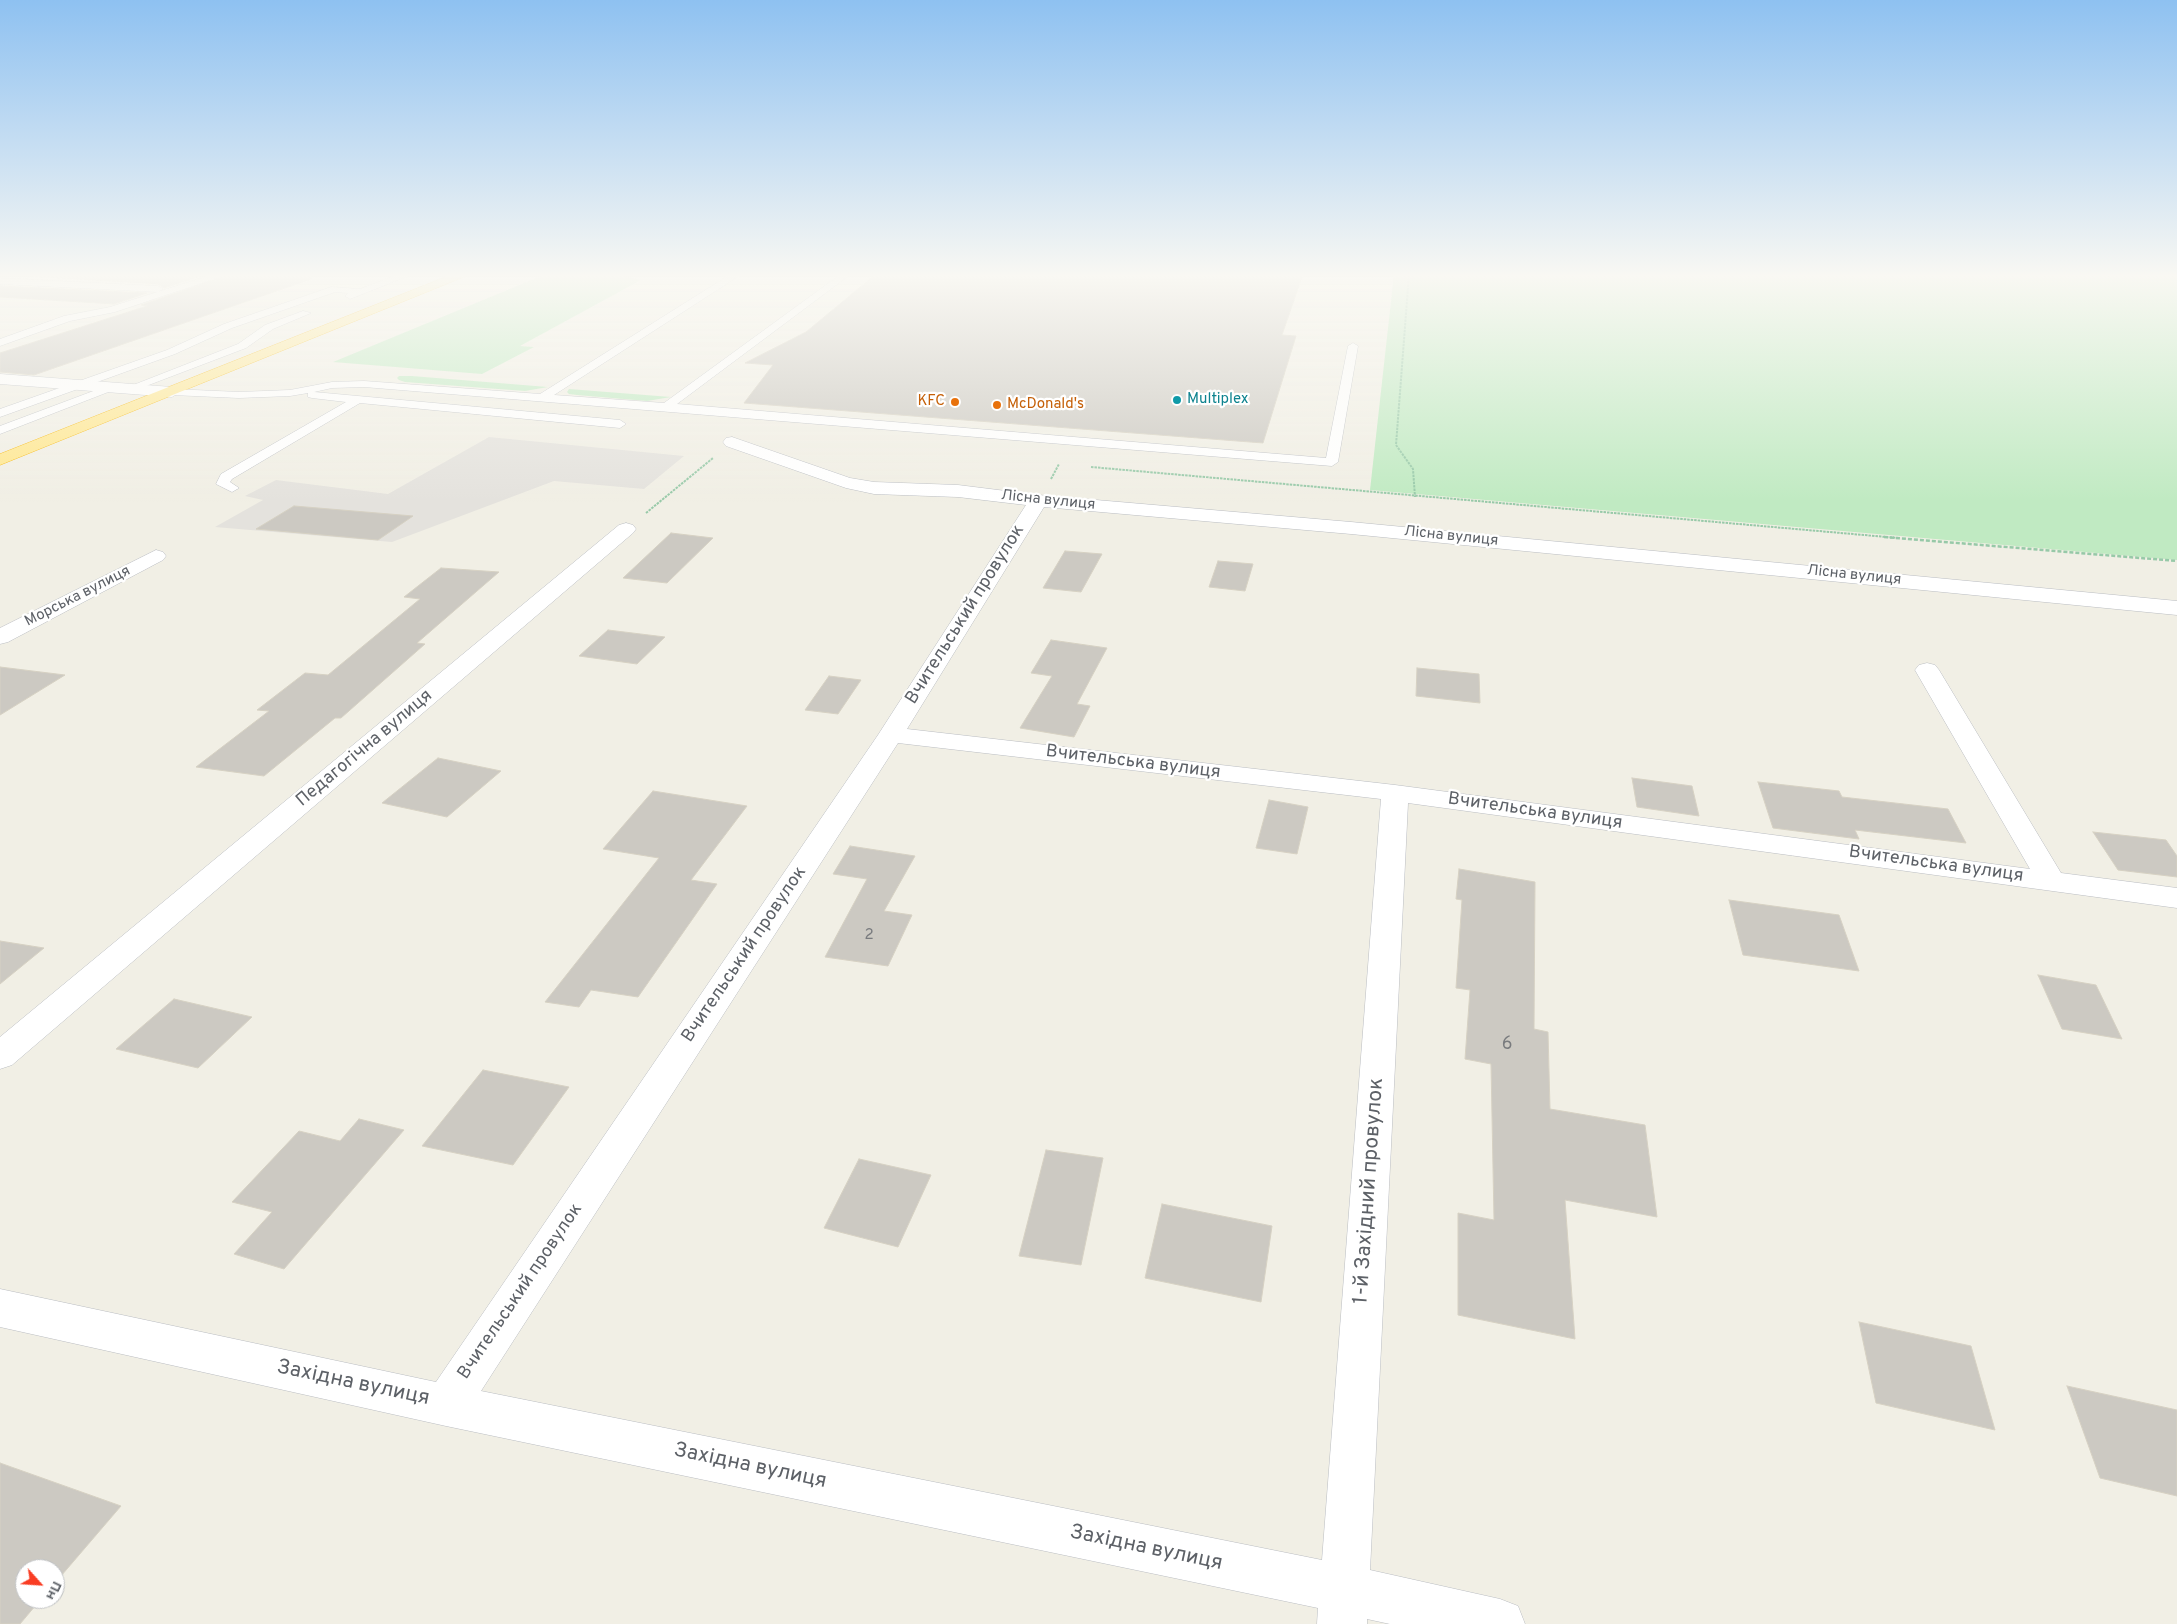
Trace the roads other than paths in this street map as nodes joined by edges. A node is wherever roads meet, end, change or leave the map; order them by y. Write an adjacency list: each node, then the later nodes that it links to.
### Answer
1 (175, 350): 8 (lane)
2 (232, 350): 10 (lane)
3 (277, 350): 11 (highway)
4 (618, 350): 13 (lane)
5 (744, 350): 15 (lane)
6 (1352, 350): 15 (lane)
7 (0, 379): 8 (street)
8 (77, 385): 9 (street); 16 (lane)
9 (112, 387): 10 (street); 18 (lane)
10 (129, 388): 11 (street)
11 (172, 392): 12 (lane); 20 (highway)
12 (290, 393): 13 (lane); 14 (lane)
13 (543, 397): 15 (lane)
14 (356, 401): 17 (lane); 21 (lane)
15 (666, 407)
16 (0, 413)
17 (620, 424)
18 (0, 430)
19 (732, 442): 22 (street, Лісна вулиця)
20 (0, 460)
21 (232, 488)
22 (1038, 501): 25 (street, Лісна вулиця); 28 (street, Вчительський провулок)
23 (626, 529): 32 (street, Педагогічна вулиця)
24 (156, 556): 26 (street, Морська вулиця)
25 (2177, 608)
26 (0, 637)
27 (1927, 670): 30 (street)
28 (891, 735): 29 (street, Вчительська вулиця); 34 (street, Вчительський провулок)
29 (1395, 793): 30 (street, Вчительська вулиця); 35 (street, 1-й Західний провулок)
30 (2051, 880): 31 (street, Вчительська вулиця)
31 (2177, 898)
32 (0, 1056)
33 (0, 1308): 34 (street, Західна вулиця)
34 (446, 1405): 35 (street, Західна вулиця)
35 (1343, 1607): 36 (street, Західна вулиця)
36 (1500, 1624)

